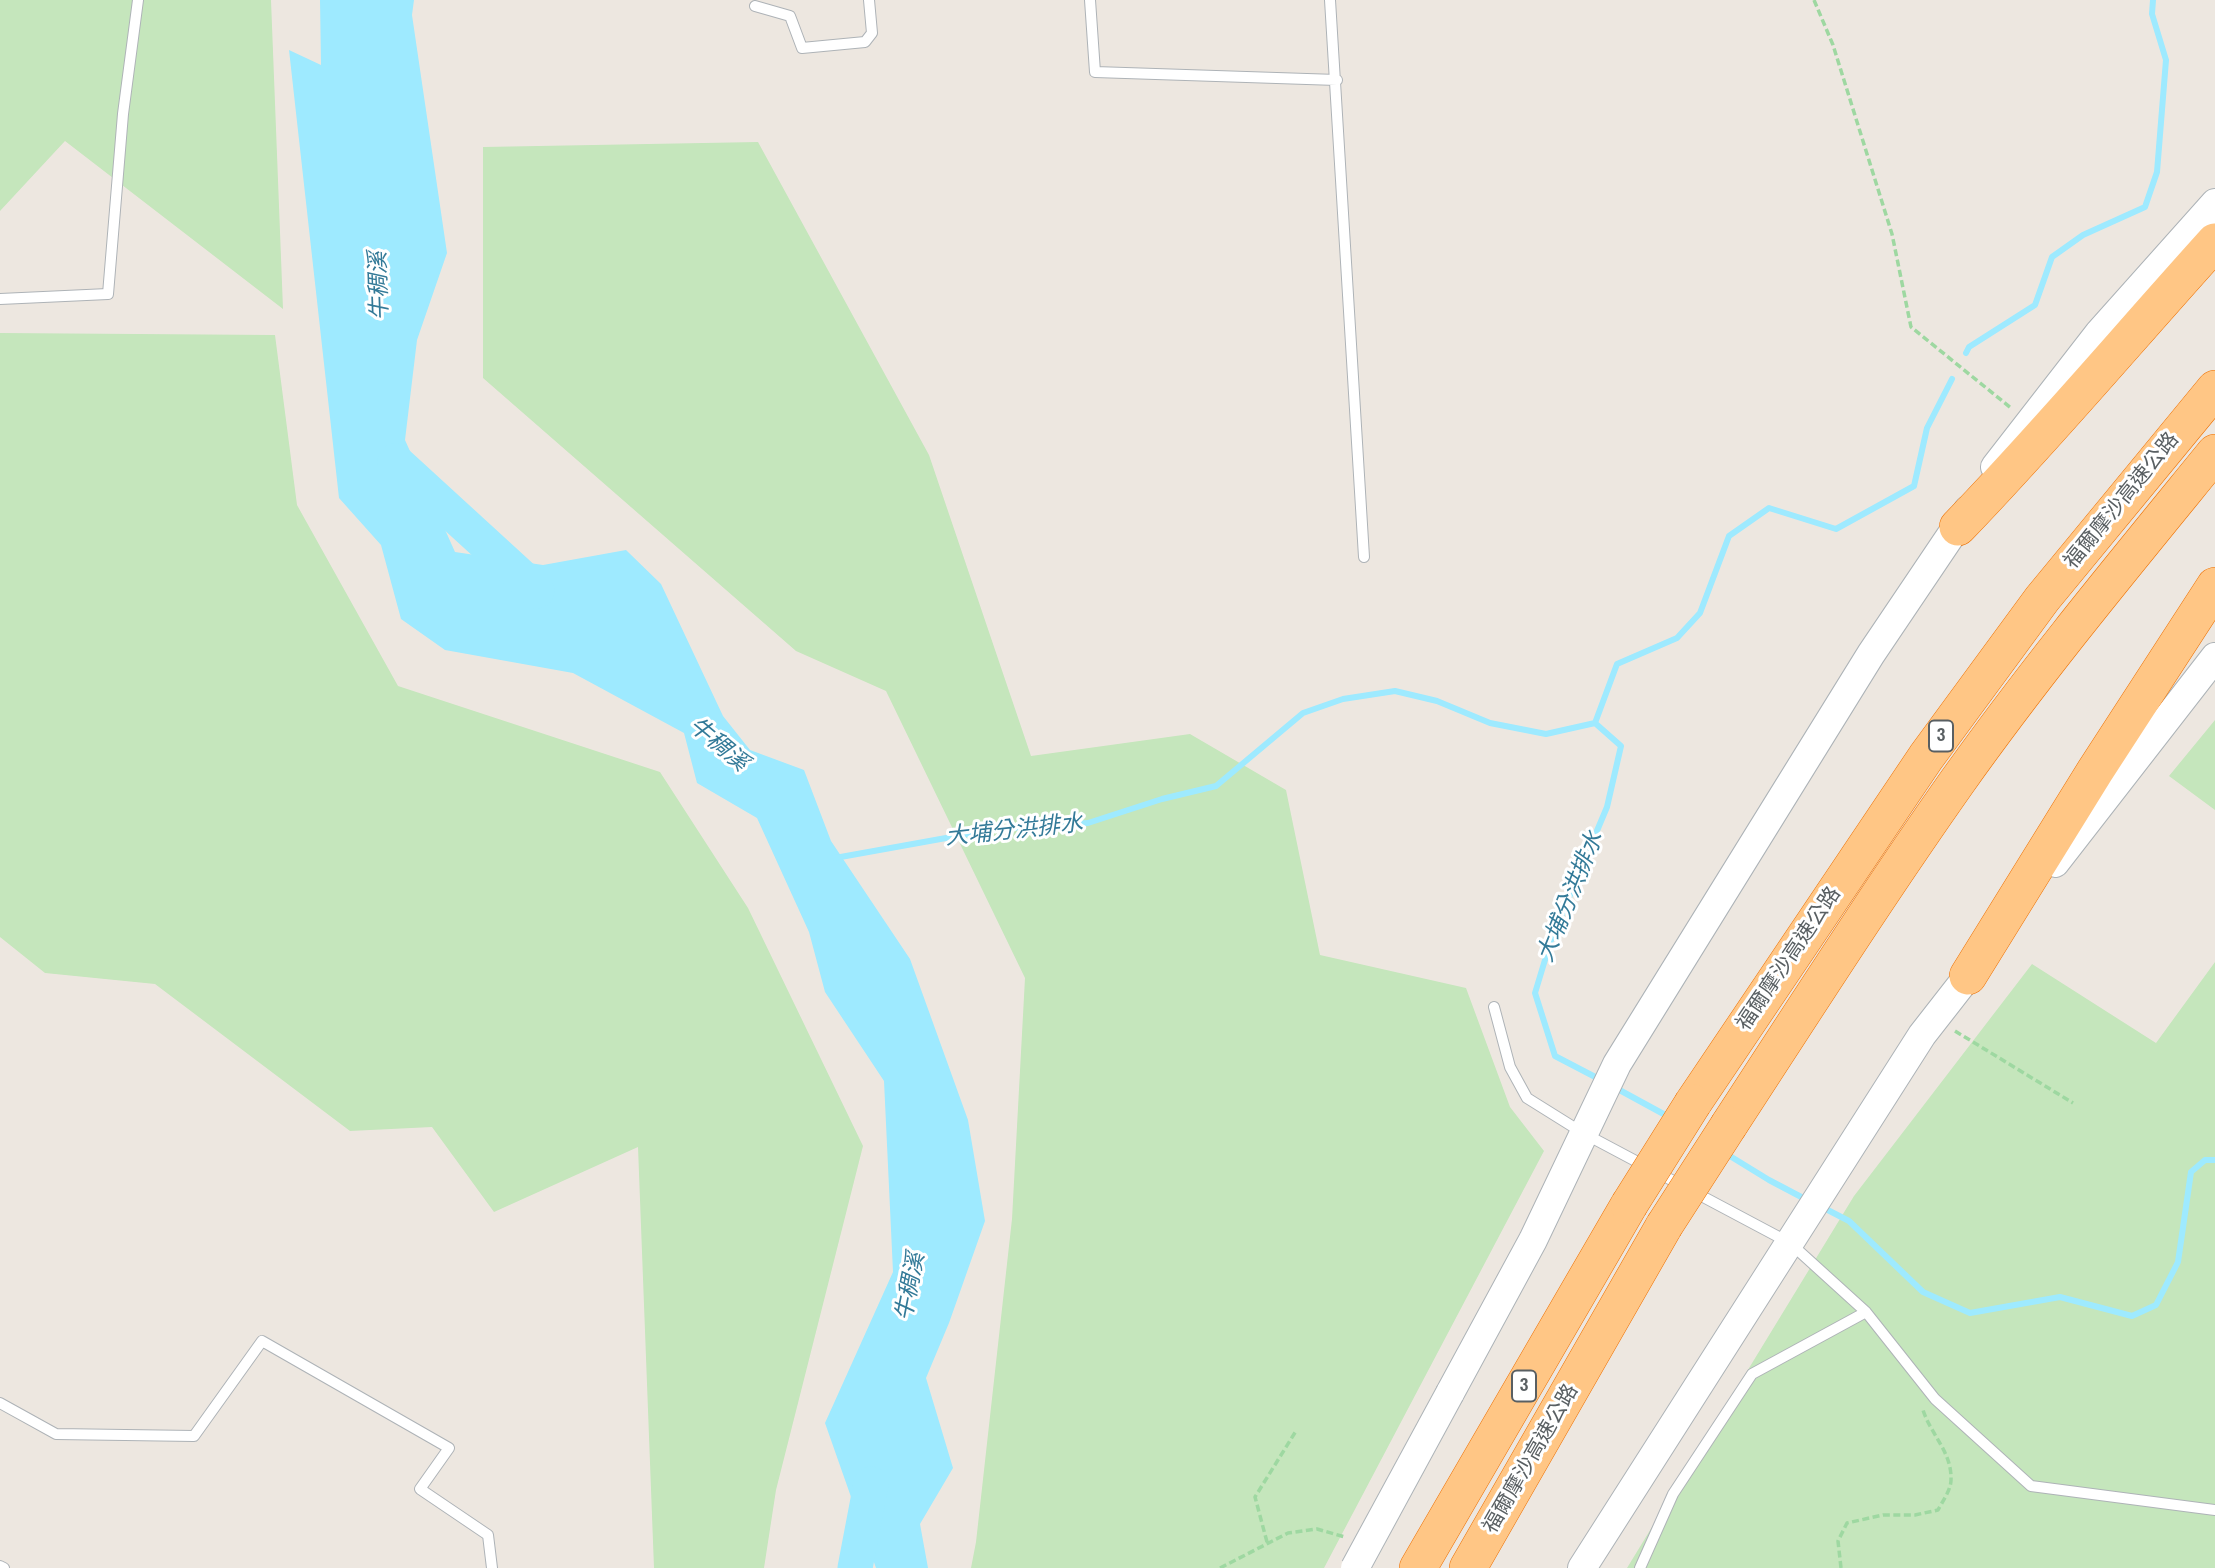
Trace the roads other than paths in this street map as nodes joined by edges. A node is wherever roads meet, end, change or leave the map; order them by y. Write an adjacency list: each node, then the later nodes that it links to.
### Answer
1 (138, 0): 9 (lane)
2 (869, 0): 5 (lane)
3 (1090, 0): 6 (lane)
4 (1330, 0): 6 (lane)
5 (755, 6)
6 (1336, 80): 13 (lane)
7 (2215, 203): 12 (street)
8 (2215, 242): 12 (highway)
9 (0, 299)
10 (2215, 389): 25 (highway, 福爾摩沙高速公路 / 3, bridge)
11 (2215, 453): 26 (highway, 福爾摩沙高速公路 / 3, bridge)
12 (1958, 527): 18 (street)
13 (1364, 557)
14 (2215, 586): 16 (highway)
15 (2215, 657): 16 (street)
16 (1968, 976): 19 (street)
17 (1494, 1007): 18 (lane)
18 (1583, 1133): 19 (lane); 24 (street, bridge)
19 (1790, 1243): 20 (lane); 27 (street)
20 (1866, 1312): 22 (lane); 28 (lane)
21 (0, 1403): 23 (lane)
22 (2215, 1510)
23 (492, 1568)
24 (1355, 1568)
25 (1418, 1568)
26 (1468, 1568)
27 (1582, 1568)
28 (1640, 1568)

